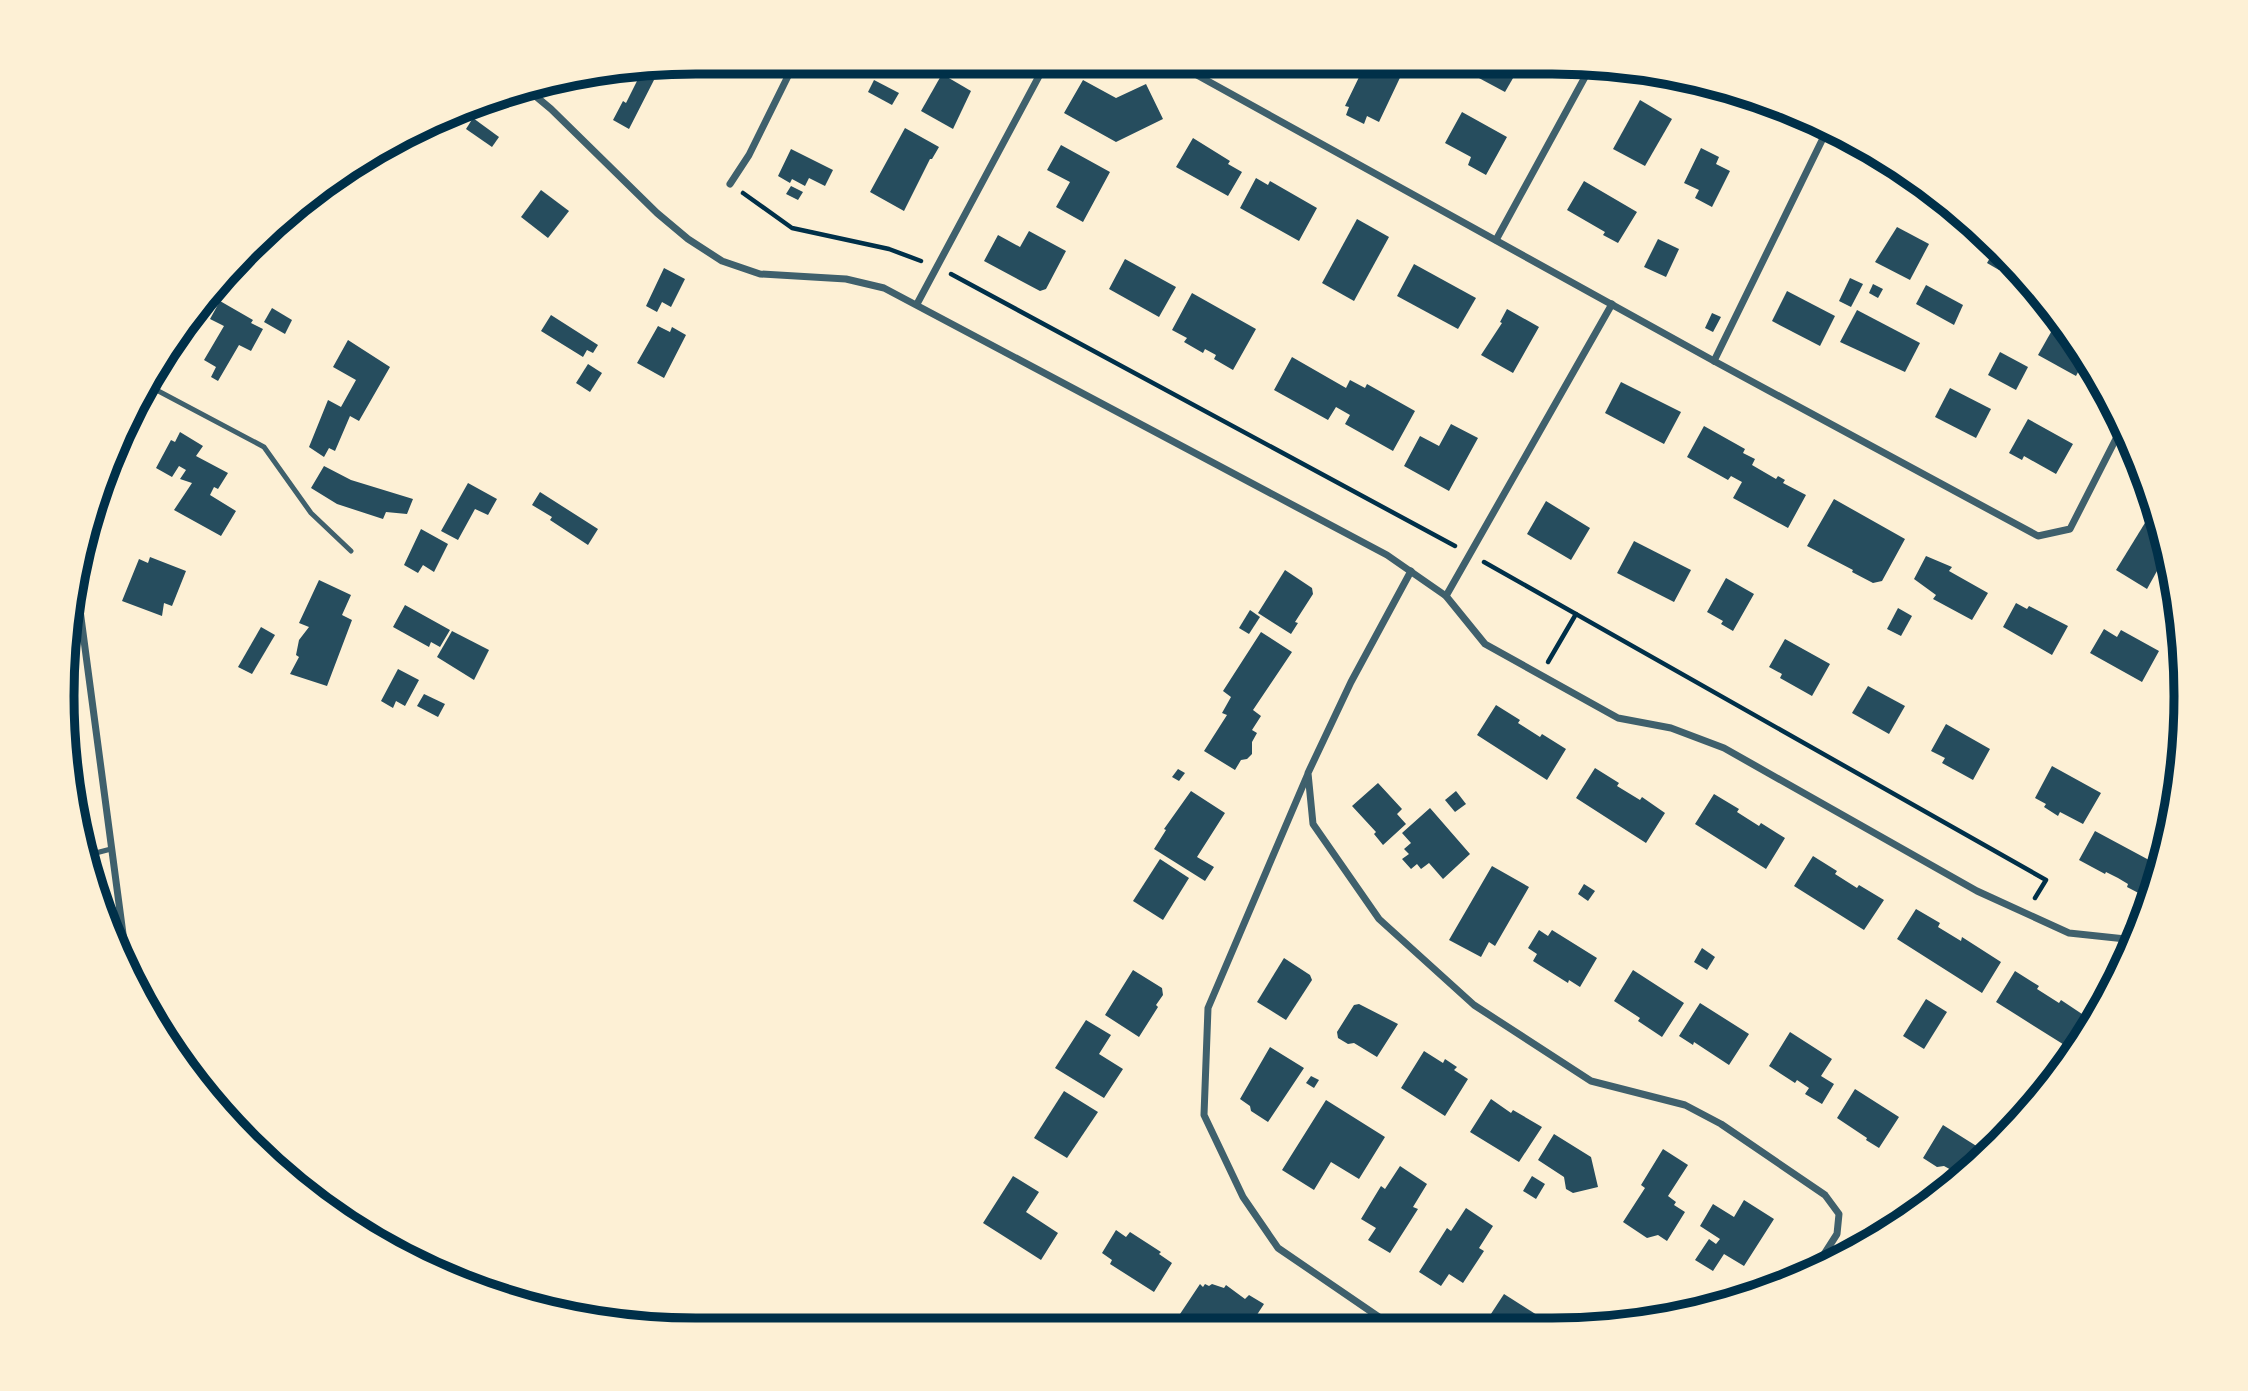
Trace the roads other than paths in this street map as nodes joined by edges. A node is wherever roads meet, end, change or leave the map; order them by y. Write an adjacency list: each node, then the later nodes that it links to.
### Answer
1 (789, 74): 7 (street)
2 (1040, 74): 9 (street)
3 (1195, 74): 8 (street)
4 (1586, 75): 8 (street)
5 (534, 95): 9 (street)
6 (1824, 136): 11 (street)
7 (730, 184)
8 (1496, 240): 10 (street)
9 (917, 304): 15 (street)
10 (1612, 304): 11 (street); 16 (street)
11 (1714, 361): 13 (street)
12 (154, 389): 14 (lane)
13 (2117, 436)
14 (351, 551)
15 (1410, 570): 16 (street); 18 (street)
16 (1446, 596): 21 (street)
17 (80, 609): 19 (street)
18 (1308, 773): 23 (street); 24 (street)
19 (111, 849): 20 (lane); 22 (street)
20 (94, 853)
21 (2125, 939)
22 (124, 940)
23 (1824, 1255)
24 (1380, 1318)

